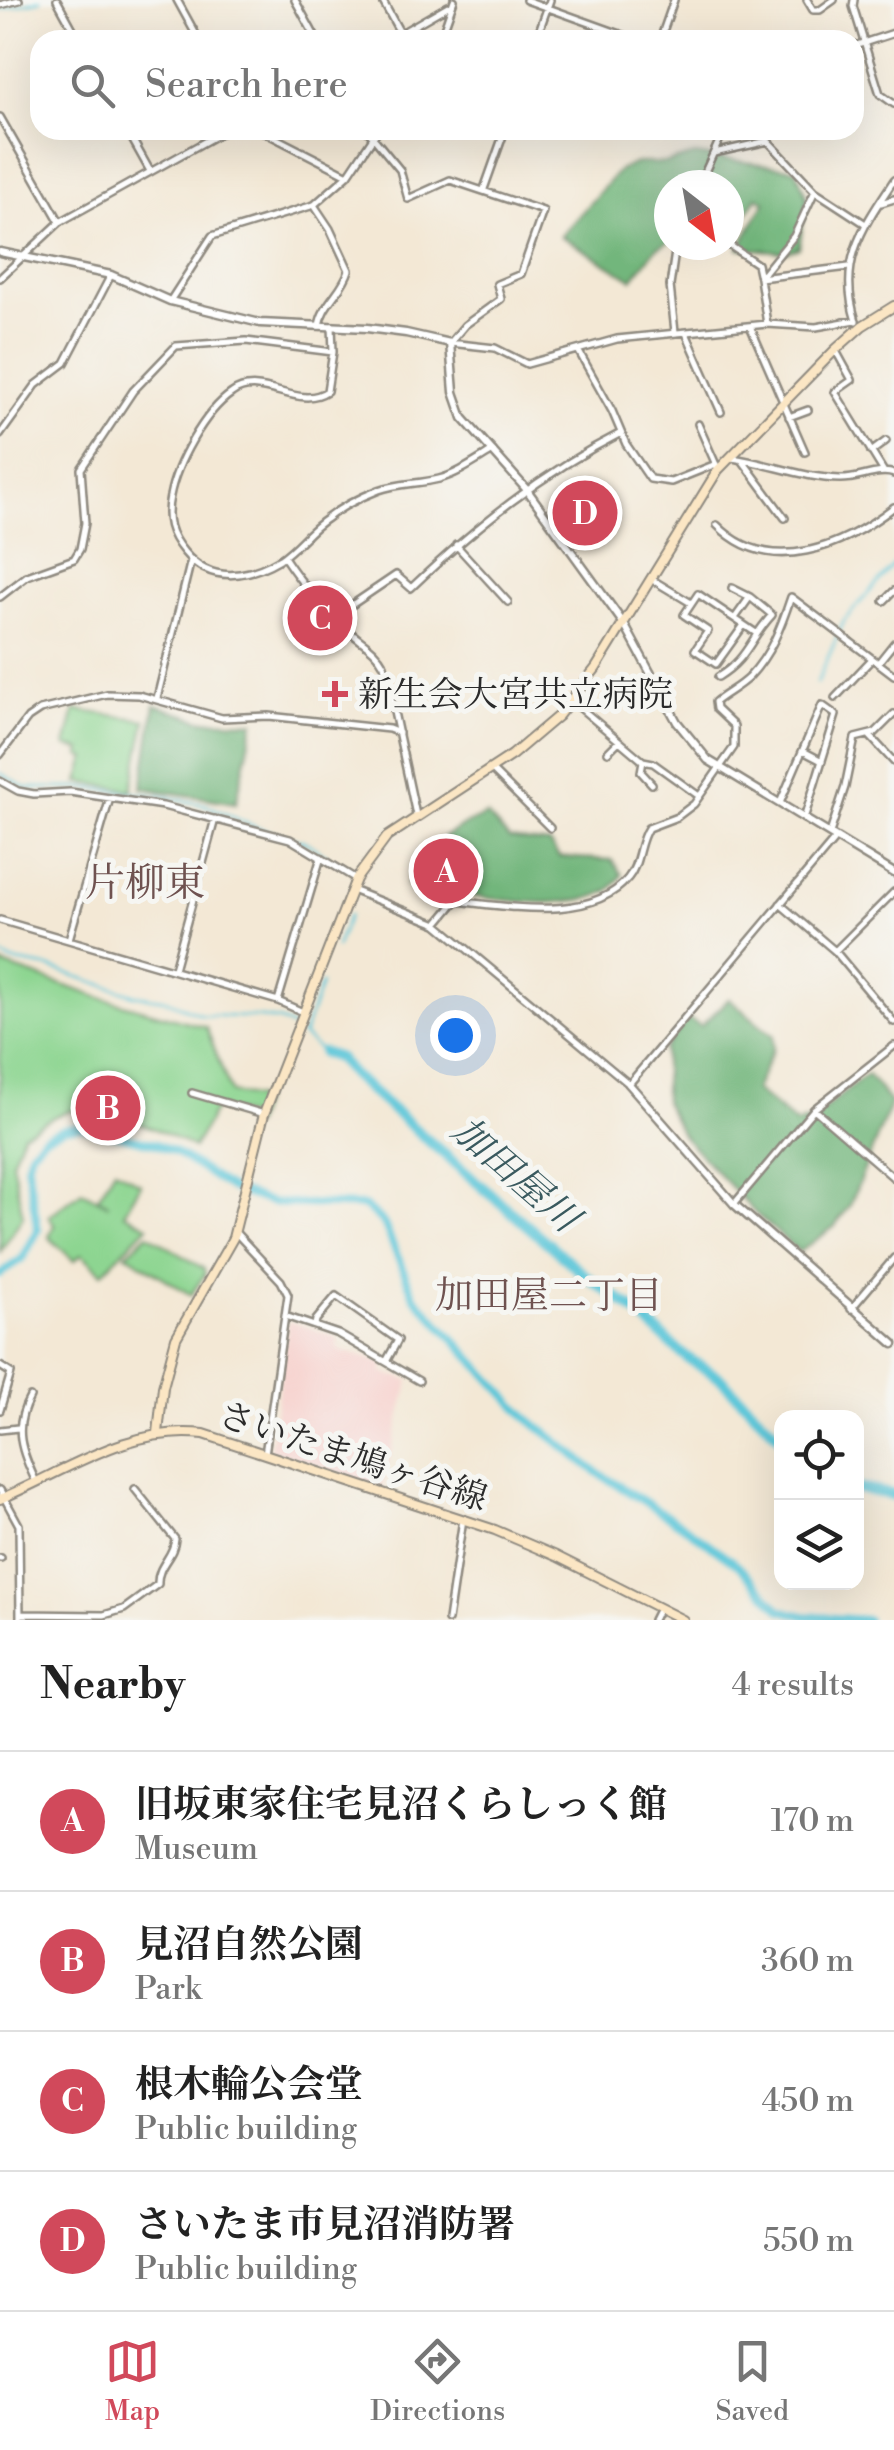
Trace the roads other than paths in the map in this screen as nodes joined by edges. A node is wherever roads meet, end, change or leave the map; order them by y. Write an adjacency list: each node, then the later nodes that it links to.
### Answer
1 (19, 0): 13 (street)
2 (57, 0): 15 (street)
3 (177, 0): 16 (street)
4 (295, 0): 17 (street)
5 (382, 0): 18 (street)
6 (454, 0): 14 (street)
7 (526, 0): 12 (street)
8 (674, 0): 23 (street)
9 (807, 0): 10 (street)
10 (834, 0)
11 (854, 0): 24 (street)
12 (548, 4): 21 (street); 22 (street)
13 (0, 5)
14 (452, 8): 19 (street); 20 (street)
15 (73, 30)
16 (194, 30)
17 (312, 30)
18 (398, 30)
19 (412, 30)
20 (444, 30)
21 (539, 30)
22 (612, 30)
23 (664, 30)
24 (860, 30)
25 (894, 32): 26 (street)
26 (864, 42): 27 (street)
27 (894, 104)
28 (0, 117): 46 (street)
29 (133, 140): 38 (street)
30 (207, 140): 38 (street)
31 (280, 140): 39 (street)
32 (371, 140): 39 (street)
33 (373, 140): 41 (street)
34 (501, 140): 41 (street)
35 (720, 140): 36 (street)
36 (714, 153): 37 (street); 42 (street)
37 (707, 170)
38 (150, 171): 46 (street)
39 (348, 175): 45 (street)
40 (894, 180): 44 (street)
41 (484, 189): 65 (street)
42 (815, 191): 47 (street); 55 (street)
43 (894, 199): 44 (street)
44 (878, 204): 47 (street)
45 (314, 205): 56 (street); 60 (street)
46 (60, 222): 49 (street)
47 (864, 223): 52 (street)
48 (0, 252): 49 (street)
49 (20, 256): 53 (street); 54 (street)
50 (744, 256): 55 (street)
51 (674, 260): 63 (street)
52 (850, 267): 55 (street); 58 (street)
53 (110, 275): 56 (street); 74 (street)
54 (0, 278)
55 (760, 278): 59 (street)
56 (170, 301): 60 (street)
57 (894, 306): 58 (main road)
58 (859, 323): 59 (street); 67 (main road)
59 (767, 324): 62 (street)
60 (320, 326): 61 (street)
61 (332, 326): 65 (street); 68 (street)
62 (750, 326): 64 (street); 69 (street)
63 (674, 332): 64 (street); 66 (street)
64 (686, 332): 71 (street)
65 (450, 343): 66 (street); 77 (street)
66 (578, 350): 75 (street)
67 (835, 350): 69 (main road); 79 (street)
68 (333, 352): 90 (street); 94 (street)
69 (783, 402): 72 (street); 80 (main road)
70 (808, 410): 72 (street)
71 (722, 412)
72 (790, 417): 78 (street)
73 (698, 424): 82 (street)
74 (1, 432)
75 (621, 434): 82 (street); 84 (street)
76 (886, 442): 79 (street)
77 (493, 452): 84 (street); 89 (street)
78 (805, 452)
79 (872, 452): 83 (street)
80 (728, 458): 81 (street); 82 (main road)
81 (742, 460): 83 (street); 86 (street)
82 (717, 467): 91 (main road)
83 (890, 472)
84 (527, 490): 88 (street); 101 (street)
85 (894, 506): 87 (street)
86 (784, 518)
87 (718, 525)
88 (456, 544): 97 (street); 99 (street)
89 (284, 556): 90 (street); 99 (street)
90 (191, 560): 109 (street)
91 (651, 578): 98 (street); 101 (main road)
92 (732, 588): 95 (street)
93 (894, 591): 96 (street)
94 (1, 595)
95 (750, 597): 100 (street); 103 (street)
96 (884, 601)
97 (508, 602)
98 (691, 603): 100 (street); 102 (street)
99 (334, 616): 112 (street)
100 (734, 618): 102 (street)
101 (624, 624): 110 (main road); 121 (street)
102 (744, 625): 103 (street)
103 (756, 633): 107 (street)
104 (894, 643): 105 (street)
105 (874, 661): 106 (street); 108 (street); 121 (street)
106 (894, 675)
107 (718, 677)
108 (836, 698)
109 (157, 699): 112 (street); 117 (street)
110 (572, 700): 114 (street); 122 (main road)
111 (893, 717): 113 (street)
112 (398, 733): 128 (street)
113 (869, 735): 120 (street); 132 (street)
114 (619, 742): 116 (street); 119 (street)
115 (802, 751): 118 (street); 118 (street); 127 (street)
116 (608, 752)
117 (0, 754)
118 (822, 760): 130 (street)
119 (643, 761): 124 (street); 125 (street)
120 (894, 762)
121 (720, 768): 125 (street); 127 (street)
122 (491, 769): 128 (main road); 131 (street)
123 (0, 782): 126 (street)
124 (652, 784)
125 (700, 796): 140 (street)
126 (110, 798): 129 (street); 141 (street)
127 (780, 804): 130 (street)
128 (416, 815): 135 (main road)
129 (215, 819): 133 (street); 143 (street)
130 (804, 819): 132 (street)
131 (550, 828)
132 (833, 836): 134 (street); 138 (street)
133 (321, 857): 135 (street); 144 (street)
134 (894, 873)
135 (356, 879): 136 (main road)
136 (352, 890): 140 (street); 145 (main road)
137 (894, 892): 142 (street)
138 (780, 904): 142 (street); 148 (street)
139 (0, 920): 141 (street)
140 (437, 924): 148 (street)
141 (68, 940): 143 (street)
142 (835, 952): 146 (street)
143 (174, 969): 144 (street)
144 (278, 1002): 145 (street)
145 (305, 1013): 151 (main road)
146 (894, 1022)
147 (894, 1046): 150 (street)
148 (629, 1084): 153 (street)
149 (192, 1093): 151 (street)
150 (814, 1108): 152 (street); 153 (street)
151 (264, 1114): 154 (main road)
152 (894, 1178)
153 (734, 1204): 156 (street)
154 (235, 1232): 157 (street); 167 (main road)
155 (894, 1258): 156 (street)
156 (851, 1310): 159 (street)
157 (285, 1316): 158 (street); 168 (street)
158 (316, 1325): 160 (street); 160 (street)
159 (894, 1344)
160 (387, 1360): 162 (street)
161 (0, 1366): 164 (street)
162 (418, 1381)
163 (30, 1397): 165 (street)
164 (0, 1410)
165 (18, 1428): 166 (street); 169 (street)
166 (0, 1430)
167 (158, 1433): 168 (main road, さいたま鳩ヶ谷線); 169 (main road, さいたま鳩ヶ谷線)
168 (266, 1454): 172 (main road, さいたま鳩ヶ谷線)
169 (36, 1482): 171 (main road, さいたま鳩ヶ谷線)
170 (135, 1489): 175 (street)
171 (1, 1495): 174 (street)
172 (463, 1519): 173 (main road, さいたま鳩ヶ谷線); 176 (street)
173 (659, 1608): 177 (street); 178 (main road, さいたま鳩ヶ谷線)
174 (20, 1617): 175 (street)
175 (96, 1618)
176 (448, 1620)
177 (653, 1620)
178 (683, 1620)

